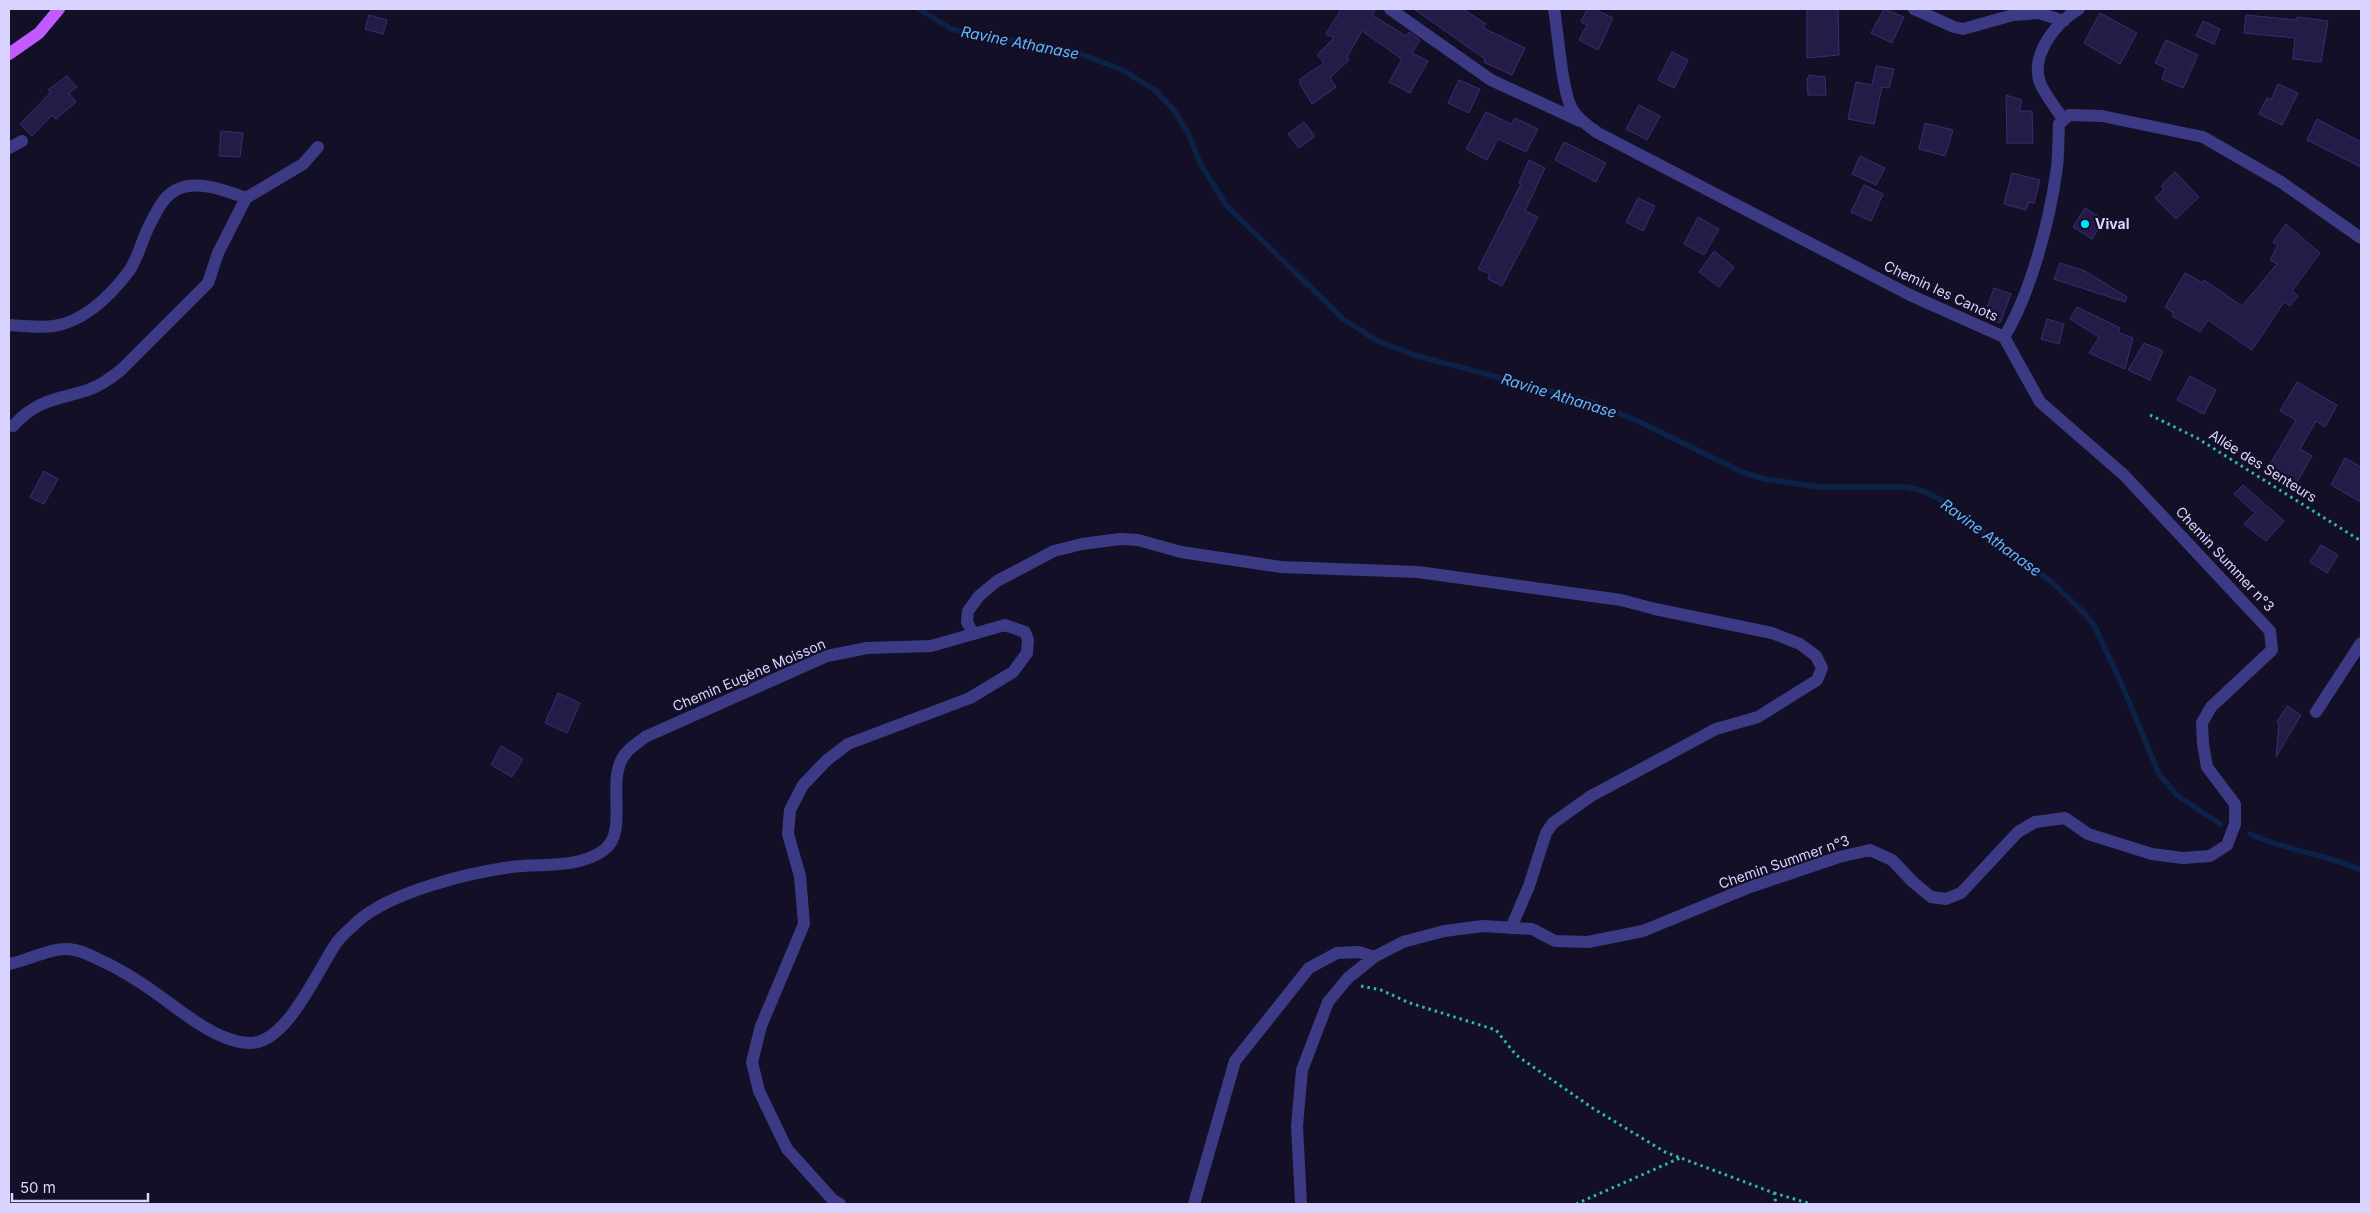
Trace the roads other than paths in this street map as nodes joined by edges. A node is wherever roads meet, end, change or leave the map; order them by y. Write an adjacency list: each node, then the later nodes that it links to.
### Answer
1 (59, 9): 7 (main road)
2 (1390, 9): 9 (street)
3 (1554, 9): 9 (street, Chemin les Canots)
4 (1914, 9): 6 (street)
5 (2079, 9): 6 (street)
6 (2064, 21): 8 (street)
7 (9, 54)
8 (2063, 119): 14 (street); 16 (street, Chemin les Canots)
9 (1584, 123): 16 (street, Chemin les Canots)
10 (22, 141): 12 (street)
11 (318, 147): 13 (street)
12 (9, 148)
13 (246, 198): 15 (street); 17 (street)
14 (2361, 238)
15 (9, 325)
16 (2004, 337): 21 (street, Chemin Summer n°3)
17 (13, 426)
18 (973, 633): 21 (street); 23 (street, Chemin Eugène Moisson); 24 (street, Chemin Eugène Moisson)
19 (2361, 643): 20 (street)
20 (2316, 712)
21 (1511, 928): 22 (street, Chemin Summer n°3)
22 (1374, 957): 25 (street); 26 (street, Chemin Summer n°3)
23 (9, 964)
24 (840, 1204)
25 (1194, 1204)
26 (1300, 1204)

